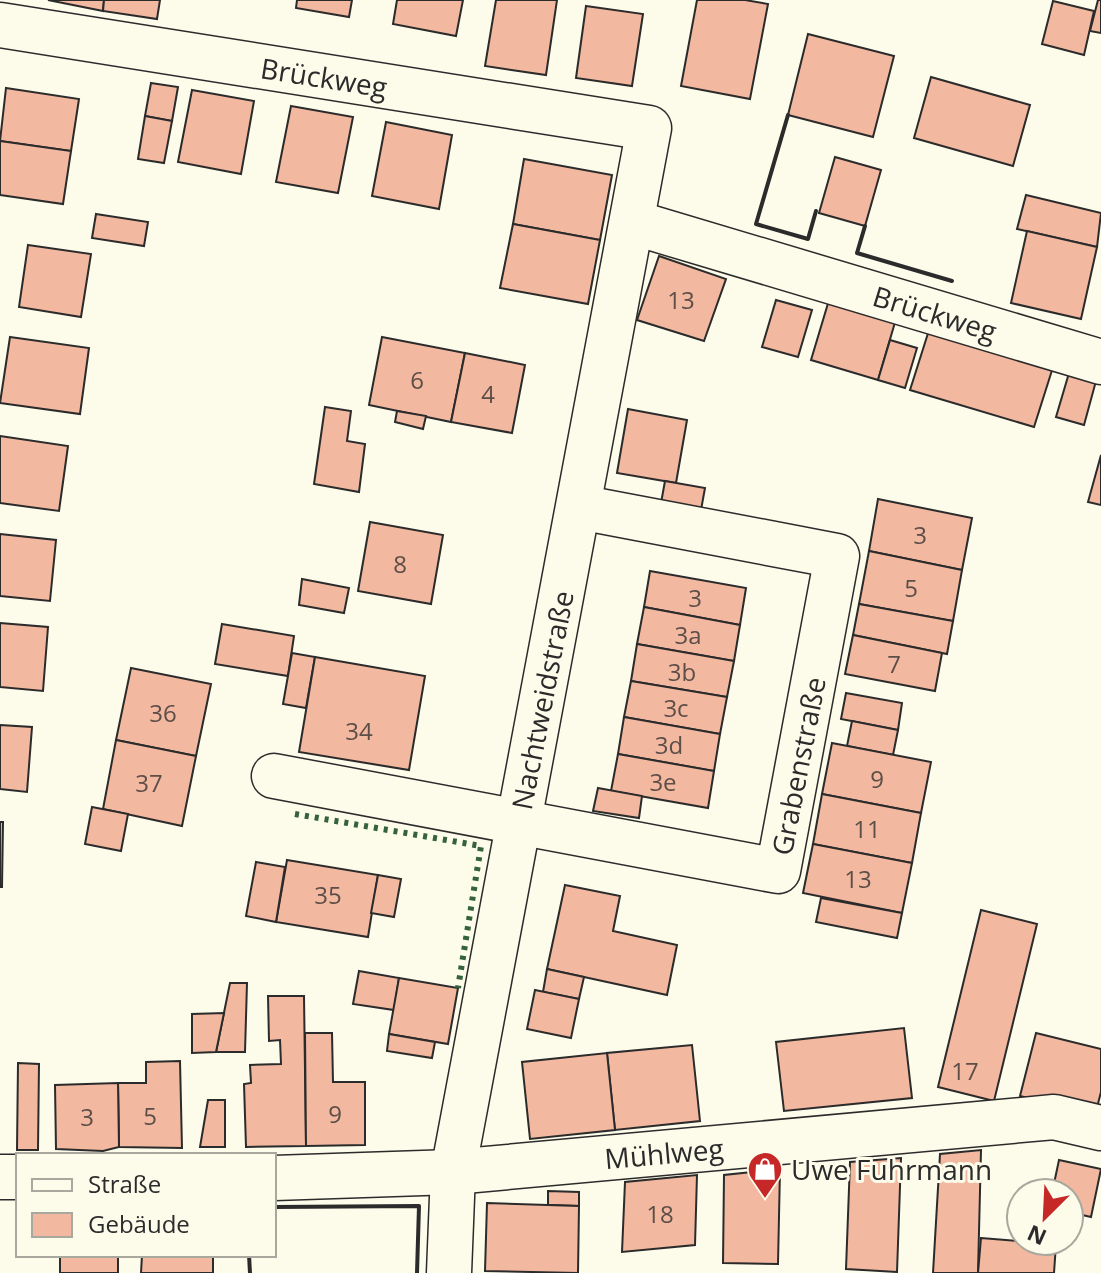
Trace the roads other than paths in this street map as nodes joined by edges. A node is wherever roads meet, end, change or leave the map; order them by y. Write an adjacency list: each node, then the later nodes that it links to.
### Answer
1 (0, 25): 2 (street, Brückweg)
2 (649, 128): 3 (street, Nachtweidstraße)
3 (632, 222): 4 (street, Brückweg); 5 (street, Nachtweidstraße)
4 (1101, 362)
5 (579, 507): 7 (street, Nachtweidstraße); 7 (street, Grabenstraße)
6 (274, 776): 7 (street, Grabenstraße)
7 (518, 822): 9 (street, Nachtweidstraße)
8 (1101, 1128): 9 (street, Mühlweg)
9 (453, 1172): 10 (street, Mühlweg); 11 (street, Nachtweidstraße)
10 (276, 1178)
11 (449, 1273)

